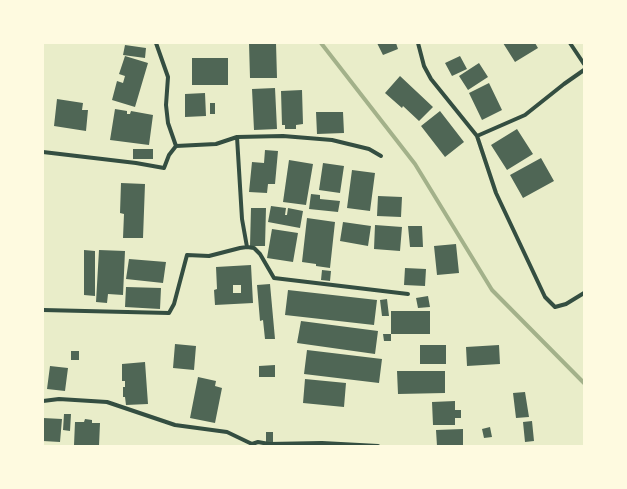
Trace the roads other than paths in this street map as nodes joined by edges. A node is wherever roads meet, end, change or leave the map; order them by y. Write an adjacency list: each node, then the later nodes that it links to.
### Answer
1 (156, 43): 8 (street)
2 (418, 43): 6 (street)
3 (572, 44): 4 (street)
4 (584, 64)
5 (584, 70): 6 (street)
6 (477, 136): 12 (street)
7 (237, 137): 8 (street); 10 (street); 11 (street)
8 (176, 146): 9 (street)
9 (43, 152)
10 (381, 156)
11 (247, 247): 13 (street); 14 (street)
12 (584, 293)
13 (408, 294)
14 (43, 310)
15 (43, 401): 16 (street)
16 (251, 445): 17 (street)
17 (378, 446)

